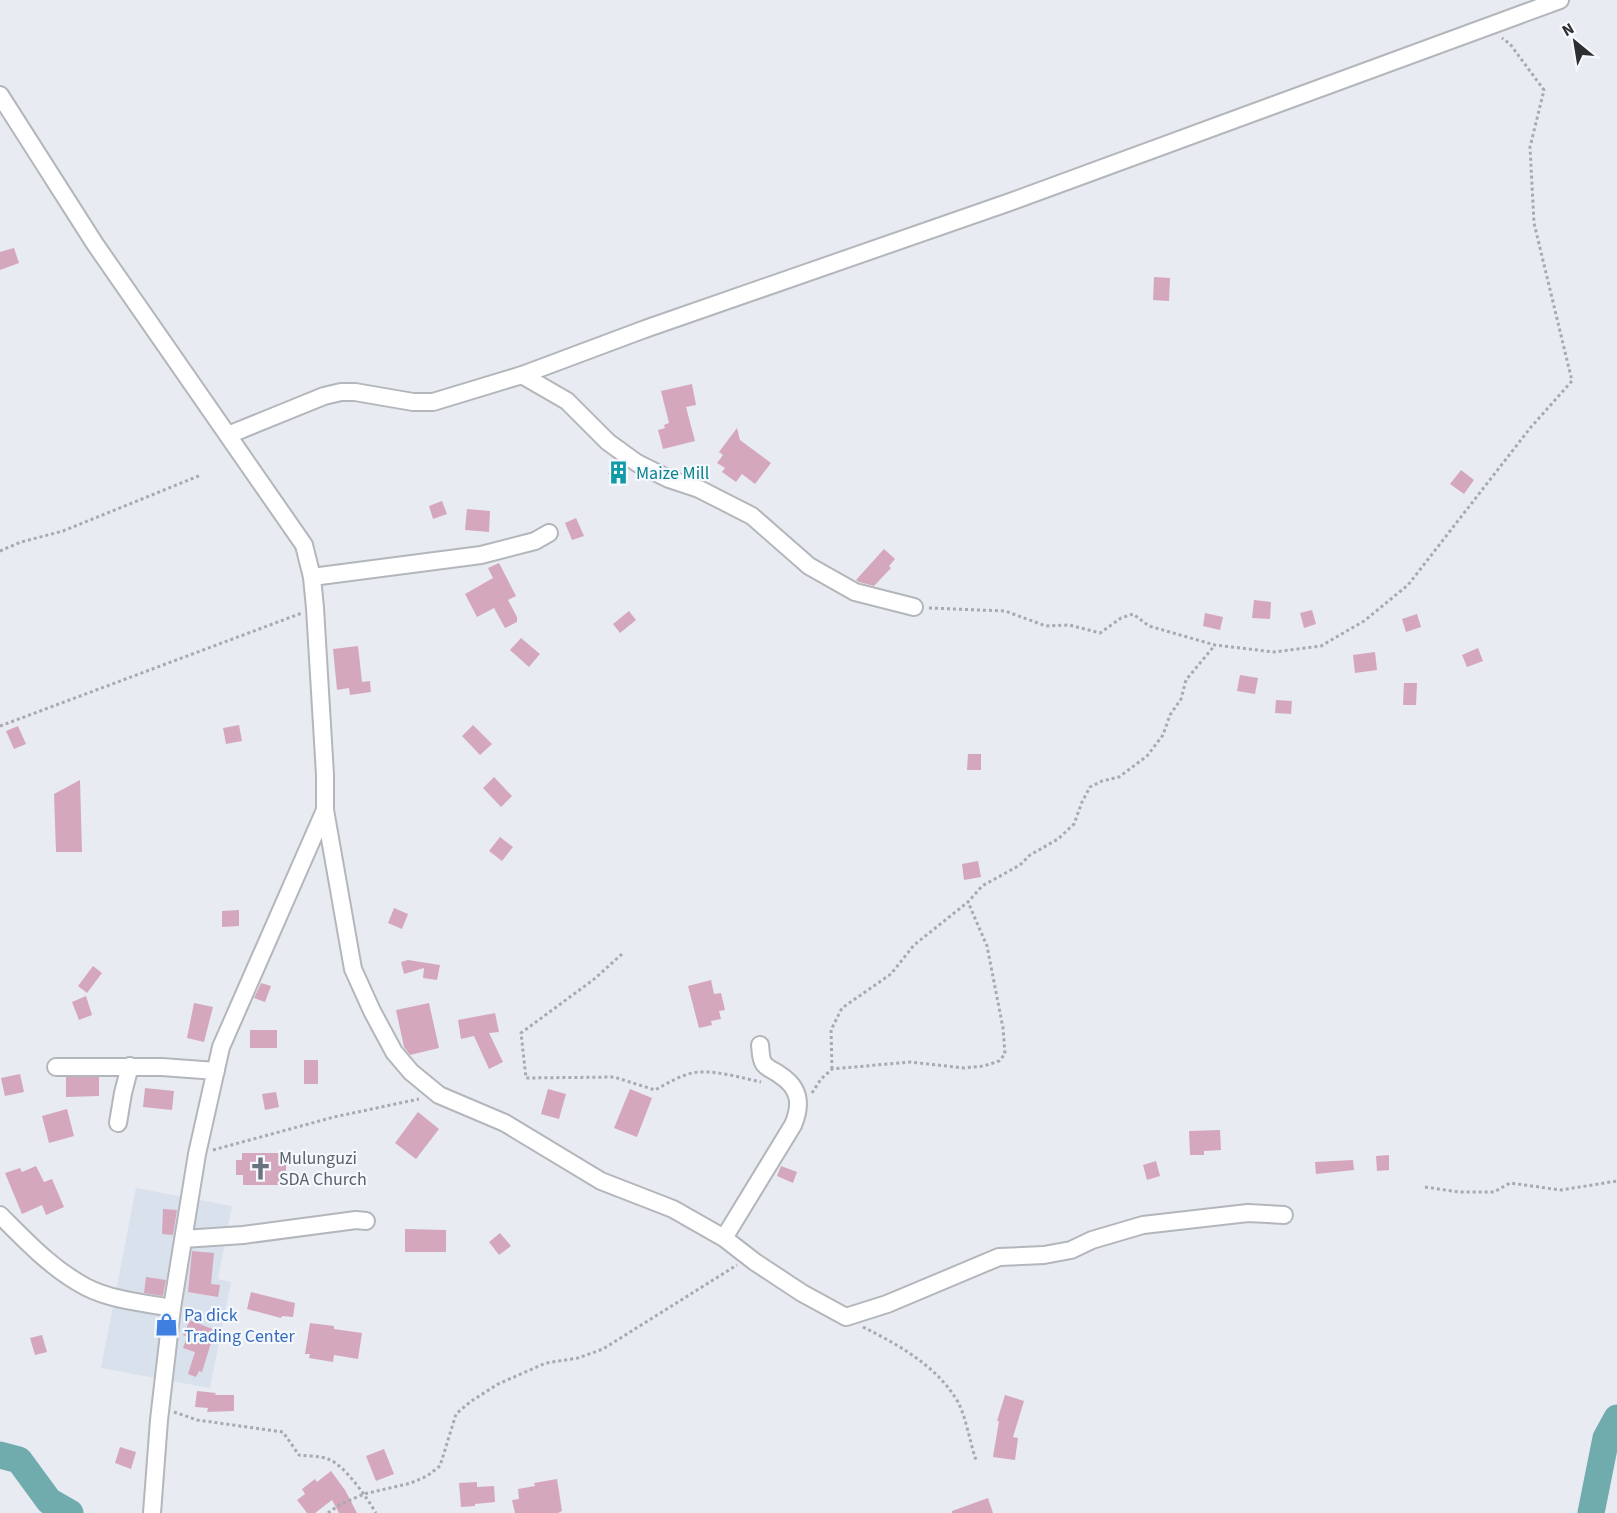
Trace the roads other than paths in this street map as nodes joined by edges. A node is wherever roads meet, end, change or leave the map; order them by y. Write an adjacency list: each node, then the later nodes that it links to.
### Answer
1 (1560, 0): 3 (street)
2 (0, 95): 4 (street)
3 (522, 375): 4 (street); 7 (street)
4 (228, 435): 6 (street)
5 (549, 533): 6 (street)
6 (312, 577): 8 (street)
7 (914, 607)
8 (325, 810): 12 (street); 18 (street)
9 (760, 1045): 18 (street)
10 (130, 1066): 11 (street); 12 (street); 13 (street)
11 (56, 1067)
12 (216, 1071): 17 (street)
13 (118, 1123)
14 (0, 1215): 19 (street)
15 (1284, 1215): 18 (street)
16 (366, 1221): 17 (street)
17 (183, 1239): 19 (street)
18 (730, 1243)
19 (172, 1308): 20 (street)
20 (152, 1513)

